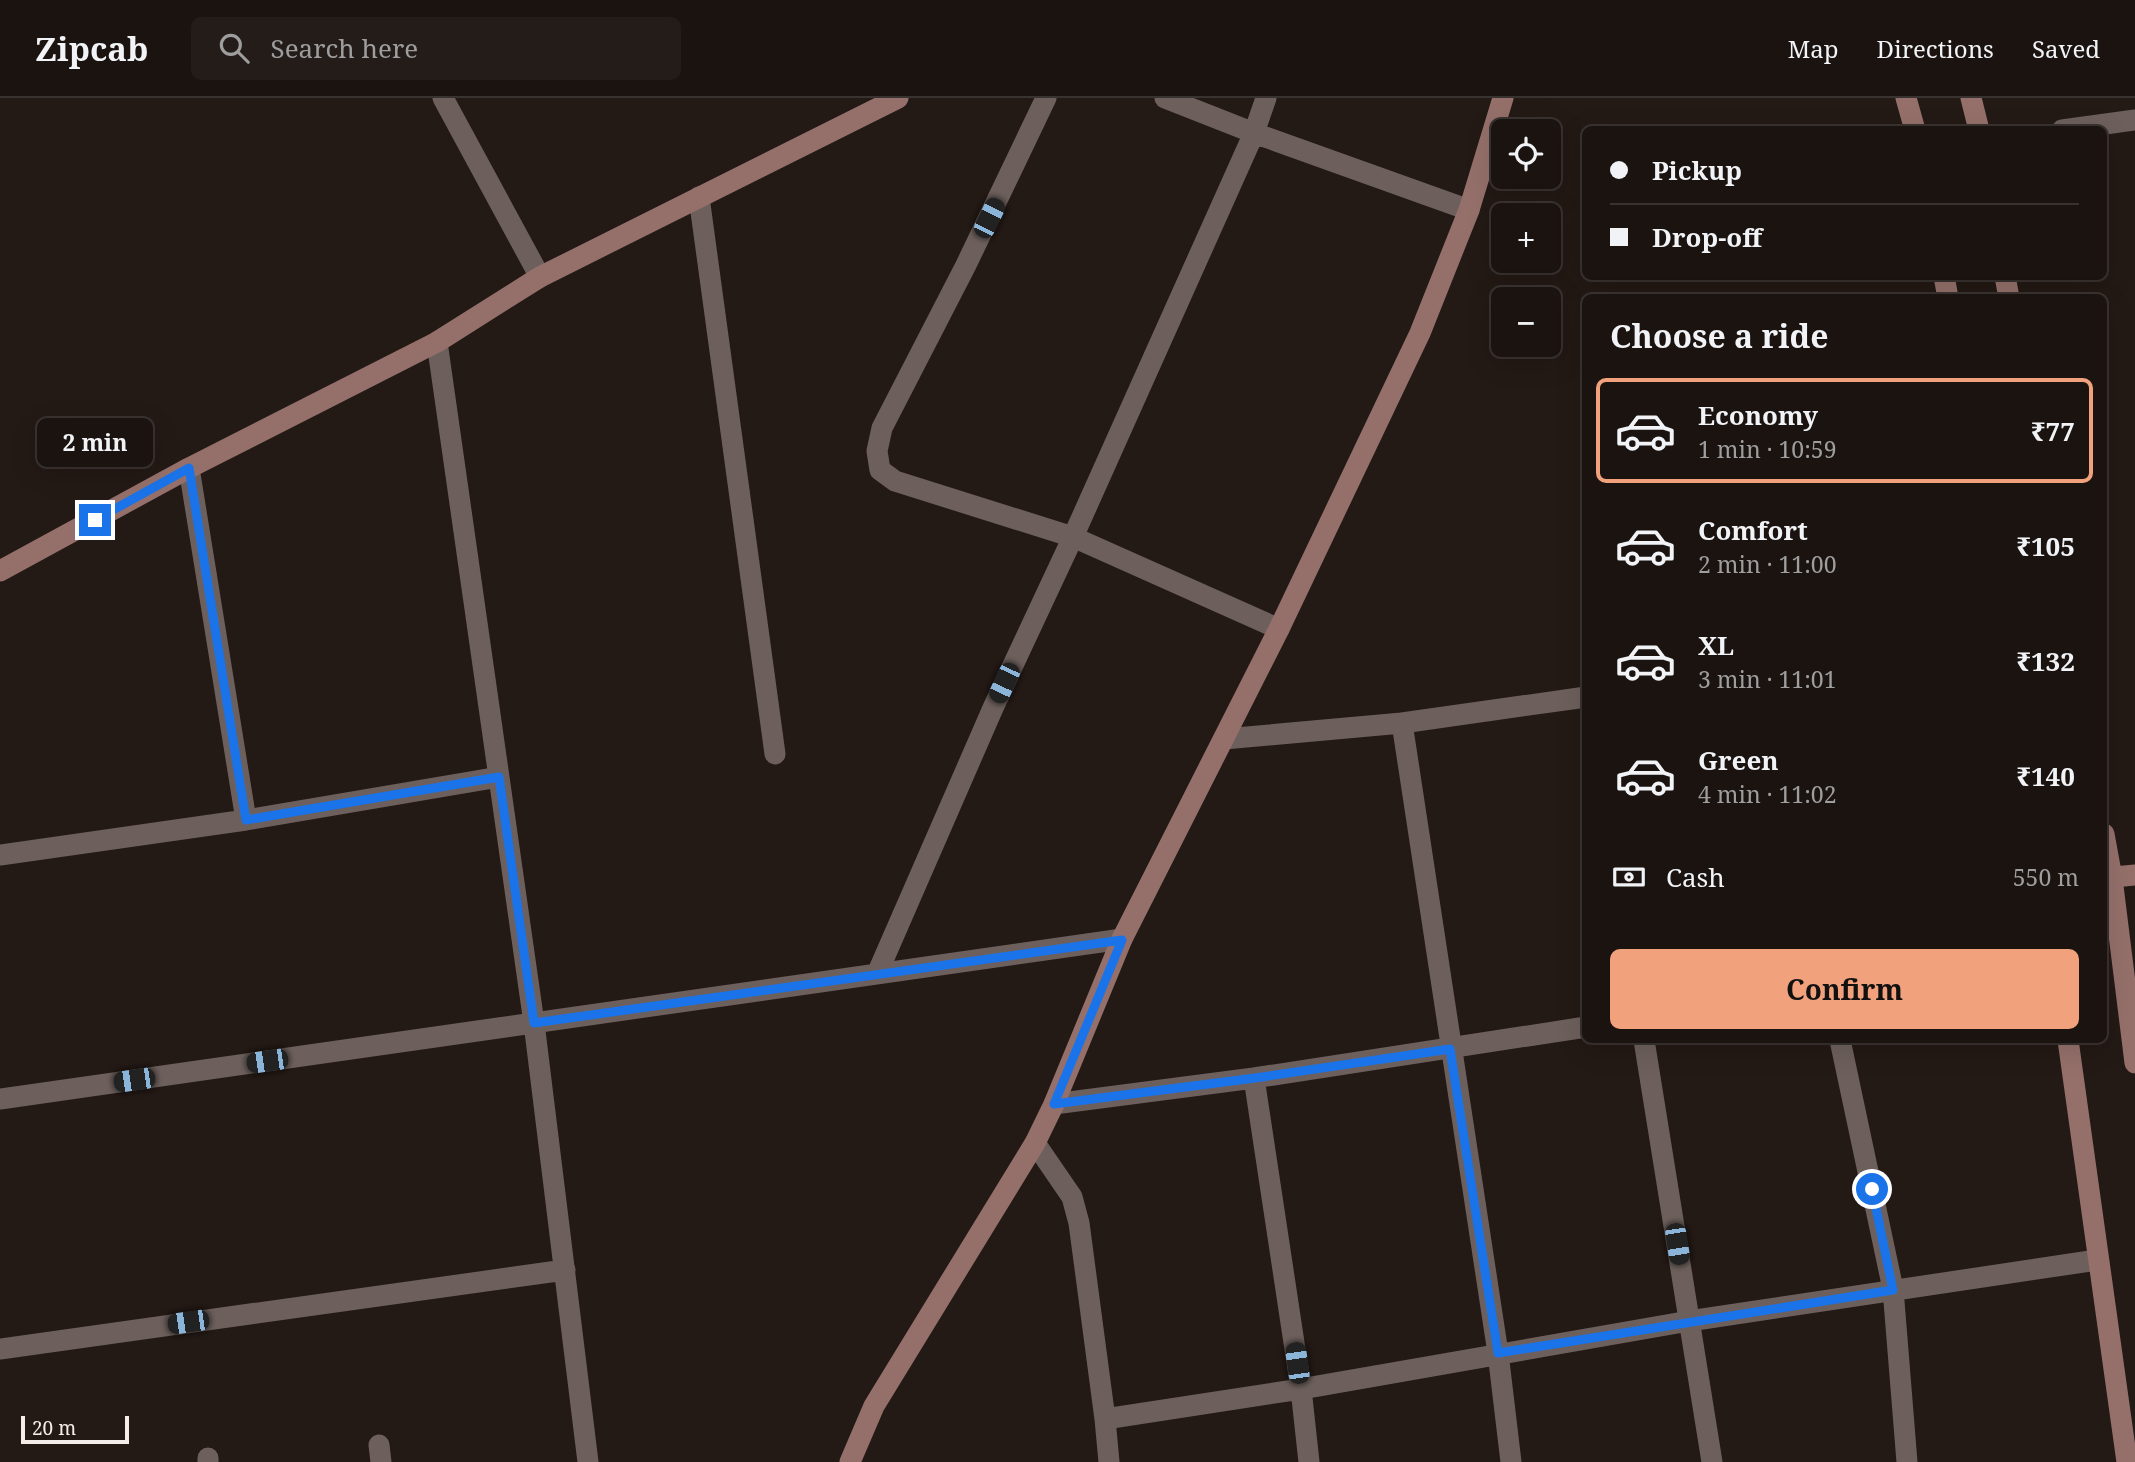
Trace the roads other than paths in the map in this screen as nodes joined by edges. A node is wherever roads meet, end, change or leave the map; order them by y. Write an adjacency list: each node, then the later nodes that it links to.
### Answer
1 (443, 98): 16 (street)
2 (898, 98): 14 (street)
3 (1046, 98): 19 (street)
4 (1165, 98): 13 (street)
5 (1266, 98): 13 (street)
6 (1503, 98): 15 (street)
7 (1906, 98): 10 (street)
8 (1971, 98): 11 (street)
9 (2135, 120): 12 (street)
10 (1914, 126)
11 (1978, 126)
12 (2091, 126)
13 (1254, 133): 15 (street); 19 (street)
14 (699, 197): 16 (street); 25 (street)
15 (1469, 210): 21 (street)
16 (540, 277): 17 (street)
17 (437, 342): 18 (street); 26 (street)
18 (189, 468): 20 (street); 27 (street)
19 (1073, 537): 21 (street); 32 (street)
20 (0, 571)
21 (1279, 629): 24 (street)
22 (1582, 698): 23 (street)
23 (1402, 723): 24 (street); 38 (street)
24 (1224, 739): 31 (street)
25 (775, 754)
26 (499, 777): 27 (street); 33 (street)
27 (246, 820): 28 (street)
28 (0, 855)
29 (2135, 875): 30 (street)
30 (2108, 878): 39 (street)
31 (1122, 940): 32 (street); 42 (street)
32 (877, 974): 33 (street)
33 (534, 1023): 41 (street); 45 (street)
34 (1582, 1028): 38 (street)
35 (1644, 1043): 47 (street)
36 (1841, 1043): 46 (street)
37 (2068, 1043): 44 (street)
38 (1450, 1049): 40 (street); 49 (street)
39 (2135, 1063)
40 (1255, 1078): 42 (street); 50 (street)
41 (0, 1099)
42 (1054, 1104): 43 (street)
43 (1035, 1143): 51 (street); 54 (street)
44 (2097, 1260): 46 (street); 52 (street)
45 (565, 1270): 48 (street); 53 (street)
46 (1893, 1290): 47 (street); 59 (street)
47 (1689, 1321): 49 (street); 58 (street)
48 (0, 1349)
49 (1498, 1353): 50 (street); 57 (street)
50 (1301, 1388): 51 (street); 56 (street)
51 (1105, 1419): 55 (street)
52 (2129, 1456)
53 (588, 1462)
54 (850, 1462)
55 (1110, 1462)
56 (1310, 1462)
57 (1511, 1462)
58 (1712, 1462)
59 (1907, 1462)

